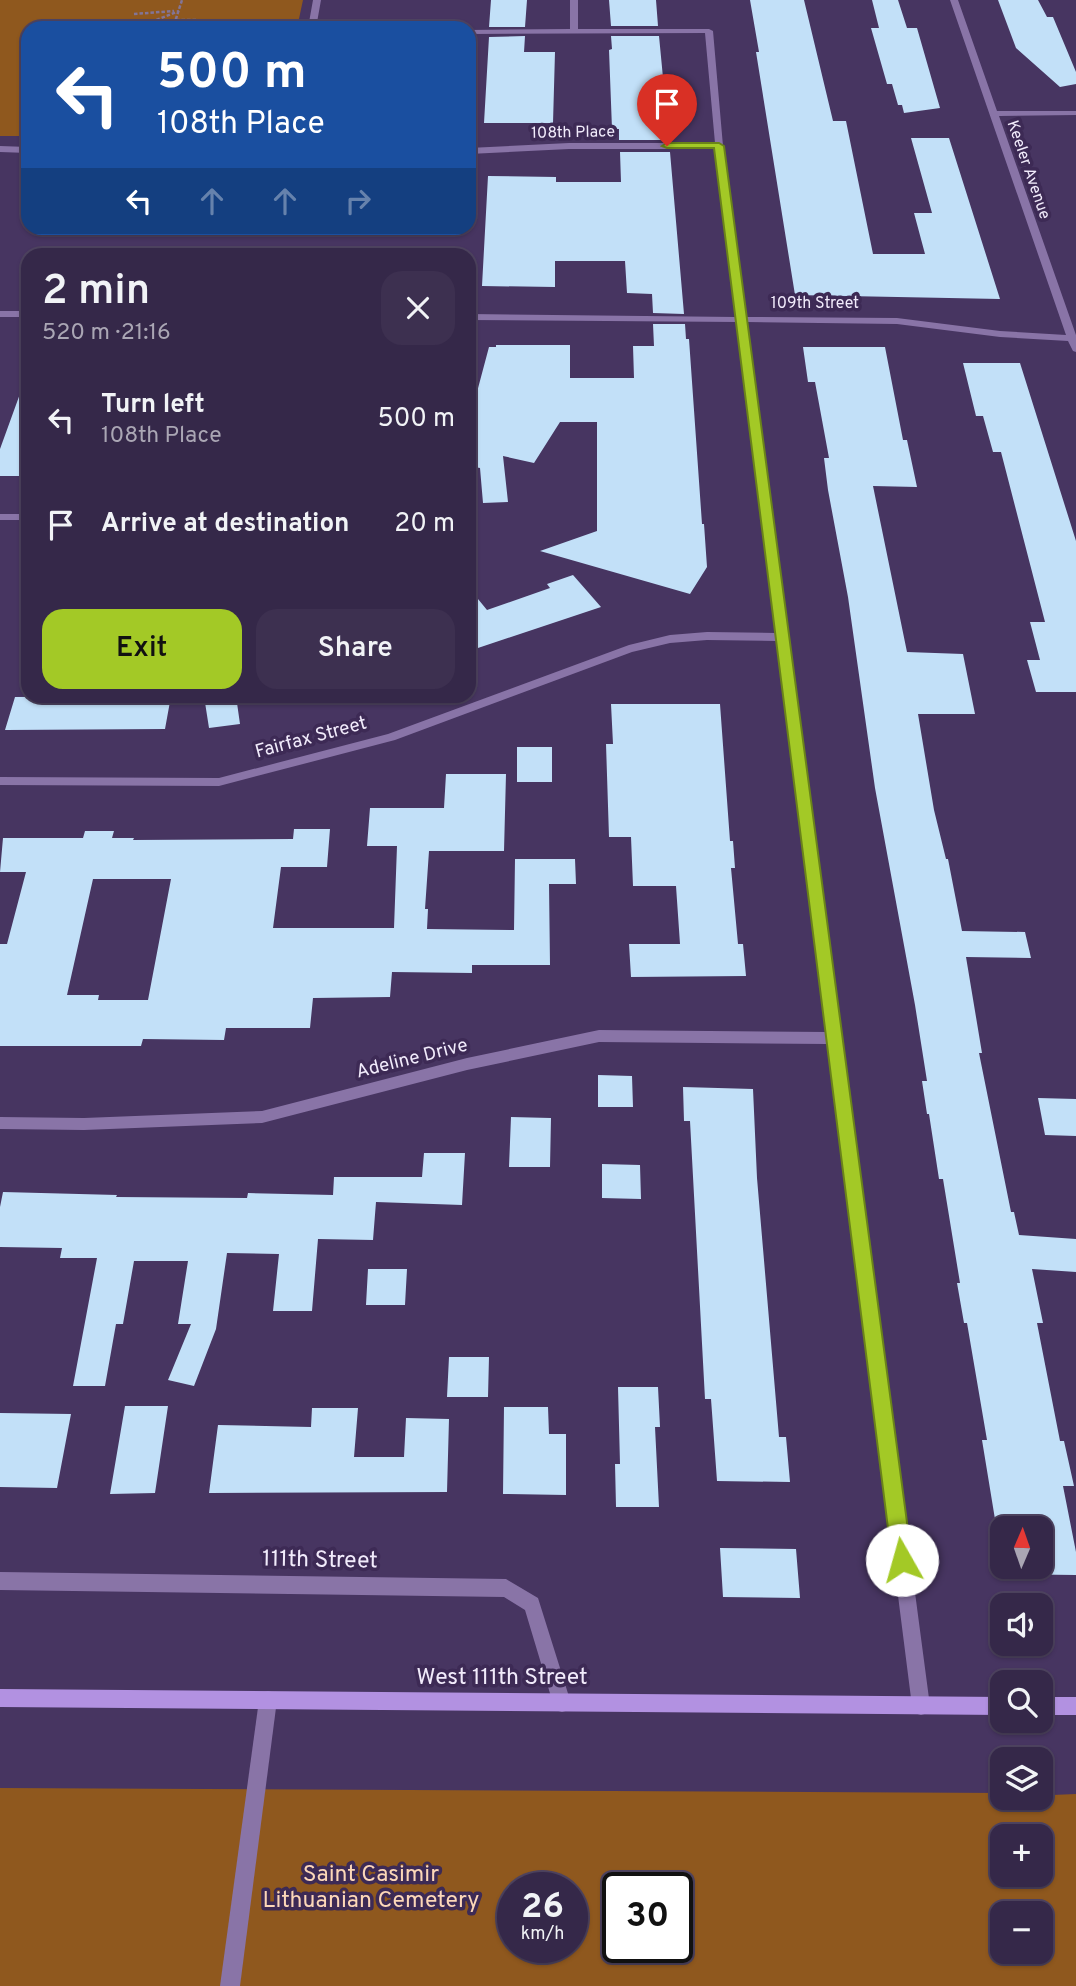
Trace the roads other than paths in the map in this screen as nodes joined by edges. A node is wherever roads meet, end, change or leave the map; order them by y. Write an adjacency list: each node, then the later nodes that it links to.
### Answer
1 (317, 0): 4 (street)
2 (574, 0): 6 (street)
3 (954, 0): 8 (street, Keeler Avenue)
4 (313, 21)
5 (476, 32): 6 (street)
6 (574, 33): 9 (street)
7 (1076, 113): 8 (street)
8 (993, 114): 17 (street, Keeler Avenue)
9 (719, 146): 12 (street, 108th Place); 16 (street)
10 (0, 149): 11 (street)
11 (21, 150)
12 (476, 151)
13 (0, 314): 14 (street)
14 (21, 314)
15 (476, 317): 16 (street, 109th Street)
16 (743, 320): 17 (street, 109th Street); 20 (street)
17 (1075, 343)
18 (0, 517): 19 (street)
19 (21, 517)
20 (783, 637): 21 (street, Fairfax Street); 22 (street)
21 (0, 781)
22 (835, 1038): 23 (street, Adeline Drive); 28 (street)
23 (0, 1123)
24 (0, 1581): 27 (street, 111th Street)
25 (0, 1698): 26 (main road, West 111th Street)
26 (268, 1700): 27 (main road, West 111th Street); 32 (street)
27 (562, 1703): 28 (main road, West 111th Street)
28 (921, 1706): 29 (main road, West 111th Street)
29 (990, 1706)
30 (1053, 1706): 31 (main road)
31 (1076, 1706)
32 (230, 1986)

